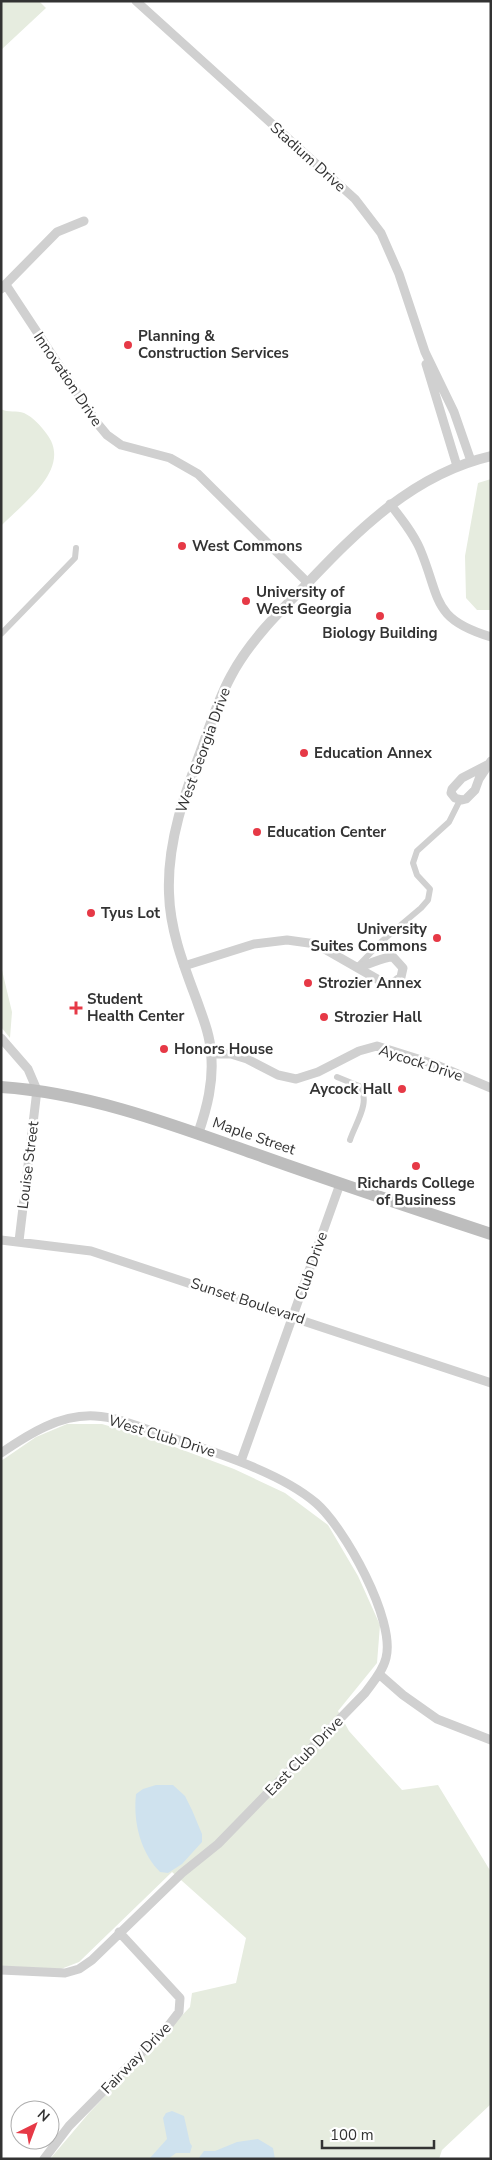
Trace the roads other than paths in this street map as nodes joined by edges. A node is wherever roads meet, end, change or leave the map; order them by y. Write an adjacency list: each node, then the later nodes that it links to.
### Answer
1 (136, 1): 4 (street, Stadium Drive)
2 (84, 220): 3 (street)
3 (4, 287): 10 (street, Innovation Drive)
4 (425, 352): 6 (street, Stadium Drive); 7 (street, Stadium Drive)
5 (491, 456): 6 (street, West Georgia Drive)
6 (471, 461): 7 (street, West Georgia Drive)
7 (457, 466): 8 (street, West Georgia Drive)
8 (390, 504): 10 (street, West Georgia Drive); 12 (street)
9 (76, 548): 11 (street)
10 (308, 582): 15 (street, West Georgia Drive)
11 (1, 634)
12 (491, 637)
13 (490, 762): 14 (street); 14 (street)
14 (460, 800): 16 (street)
15 (184, 966): 16 (street); 18 (street, West Georgia Drive)
16 (357, 967): 16 (street)
17 (1, 1038): 22 (street)
18 (212, 1054): 21 (street, Aycock Drive); 23 (street, West Georgia Drive)
19 (337, 1077): 24 (street)
20 (1, 1087): 22 (main road, Maple Street)
21 (491, 1088)
22 (37, 1090): 23 (main road, Maple Street); 28 (street, Louise Street)
23 (198, 1134): 25 (main road, Maple Street)
24 (350, 1140)
25 (340, 1184): 26 (main road, Maple Street); 29 (street, Club Drive)
26 (491, 1234)
27 (1, 1240): 28 (street, Sunset Boulevard)
28 (19, 1241): 29 (street, Sunset Boulevard)
29 (294, 1317): 30 (street, Sunset Boulevard); 32 (street, Club Drive)
30 (491, 1383)
31 (1, 1453): 32 (street, West Club Drive)
32 (240, 1462): 33 (street, East Club Drive)
33 (379, 1674): 34 (street); 35 (street, East Club Drive)
34 (491, 1740)
35 (119, 1932): 36 (street, East Club Drive); 37 (street, Fairway Drive)
36 (1, 1970)
37 (44, 2159)

